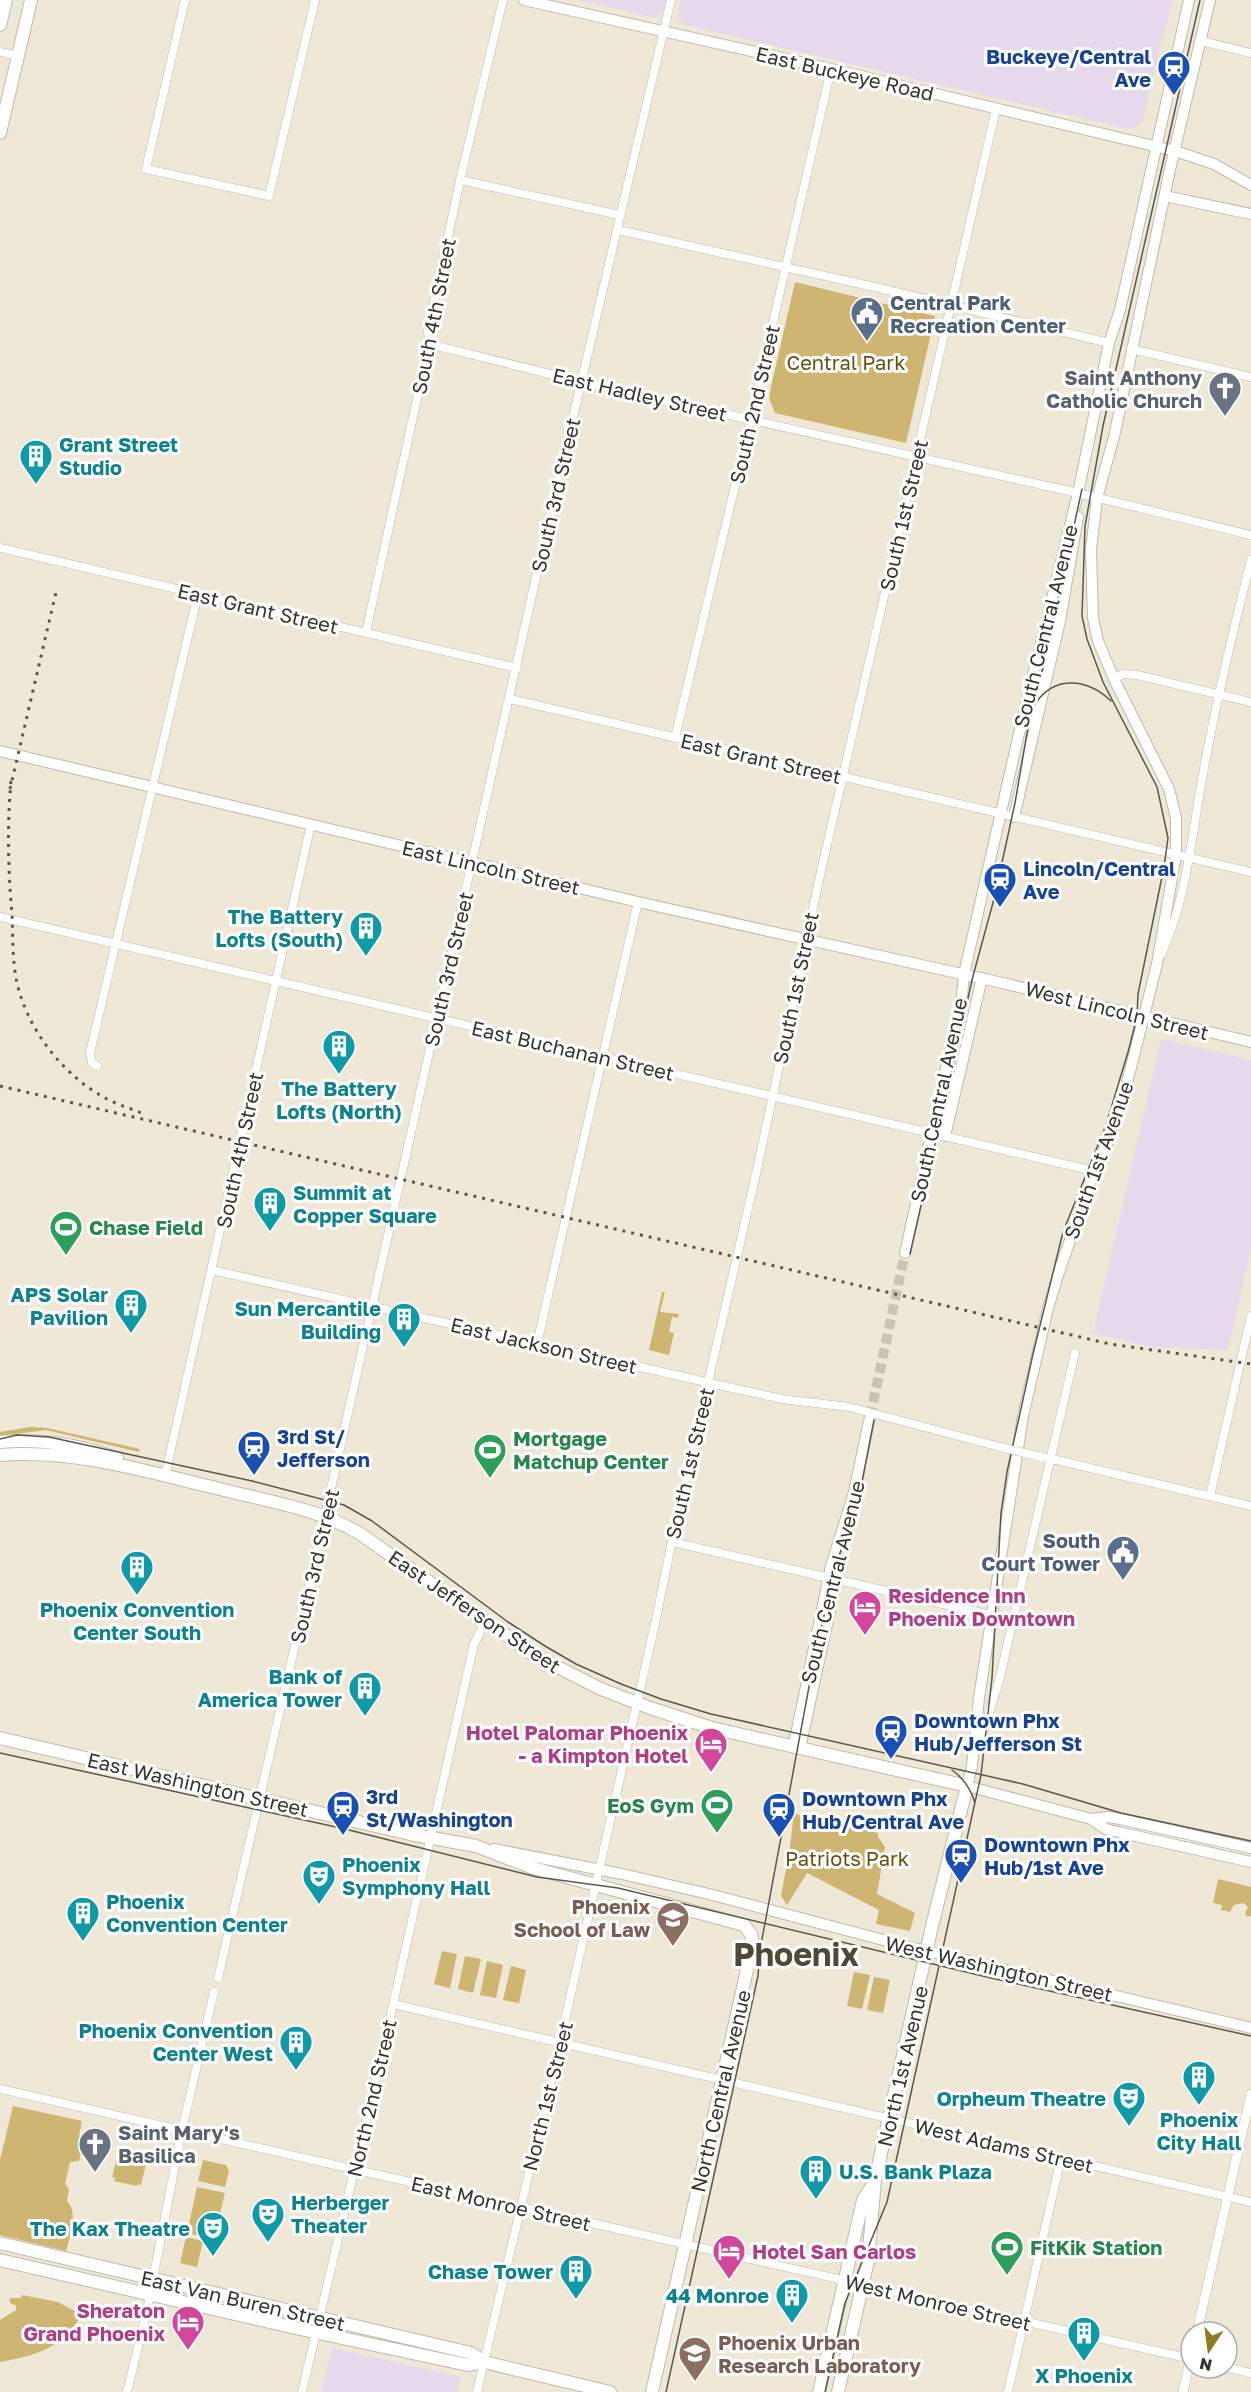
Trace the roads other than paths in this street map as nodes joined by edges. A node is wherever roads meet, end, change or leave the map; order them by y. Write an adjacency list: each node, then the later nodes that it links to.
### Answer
1 (6, 0): 10 (main road)
2 (31, 0): 15 (main road)
3 (185, 0): 4 (street)
4 (315, 0)
5 (503, 0): 20 (street, South 4th Street)
6 (524, 0): 11 (main road, East Buckeye Road)
7 (671, 0): 11 (street, South 3rd Street)
8 (1189, 0): 19 (main road, South Central Avenue)
9 (1210, 0): 12 (main road, South Central Avenue)
10 (0, 25)
11 (663, 32): 16 (main road, East Buckeye Road); 24 (street, South 3rd Street)
12 (1200, 41): 14 (street); 19 (main road, South Central Avenue)
13 (0, 52): 15 (street)
14 (1251, 52)
15 (18, 56): 18 (main road)
16 (831, 69): 17 (main road, East Buckeye Road); 26 (street, South 2nd Street)
17 (996, 109): 19 (main road, East Buckeye Road); 27 (street, South 1st Street)
18 (0, 133)
19 (1165, 149): 21 (main road, East Buckeye Road); 22 (main road, South Central Avenue); 28 (main road, South Central Avenue)
20 (460, 180): 24 (street); 29 (street, South 4th Street)
21 (1251, 185)
22 (1165, 196): 23 (main road); 30 (main road, South Central Avenue)
23 (1251, 214)
24 (620, 215): 25 (street, South 3rd Street)
25 (618, 230): 26 (street); 32 (street, South 3rd Street)
26 (786, 267): 27 (street); 33 (street, South 2nd Street)
27 (952, 305): 28 (street); 34 (street, South 1st Street)
28 (1109, 343): 35 (main road, South Central Avenue)
29 (429, 344): 32 (street, East Hadley Street); 41 (street, South 4th Street)
30 (1131, 349): 31 (street); 36 (main road, South Central Avenue)
31 (1251, 377)
32 (581, 381): 33 (street, East Hadley Street); 42 (street, South 3rd Street)
33 (751, 420): 34 (street, East Hadley Street); 47 (street, South 2nd Street)
34 (916, 457): 35 (street, East Hadley Street); 49 (street, South 1st Street)
35 (1078, 493): 36 (street, East Hadley Street); 51 (main road, South Central Avenue)
36 (1097, 498): 37 (street, East Hadley Street); 43 (main road, South Central Avenue)
37 (1251, 535)
38 (0, 548): 40 (street, East Grant Street)
39 (1251, 560): 44 (street, South 1st Avenue)
40 (198, 594): 41 (street, East Grant Street); 50 (street)
41 (366, 632): 42 (street, East Grant Street)
42 (517, 668): 45 (street, South 3rd Street)
43 (1114, 679): 44 (street); 53 (main road, South Central Avenue)
44 (1218, 694): 46 (street); 54 (street, South 1st Avenue)
45 (510, 699): 47 (street, East Grant Street); 55 (street, South 3rd Street)
46 (1251, 702)
47 (675, 738): 49 (street, East Grant Street)
48 (0, 751): 50 (main road, East Lincoln Street)
49 (842, 777): 51 (street, East Grant Street); 59 (street, South 1st Street)
50 (151, 788): 52 (main road, East Lincoln Street); 60 (street)
51 (1009, 816): 53 (street, East Grant Street); 62 (main road, South Central Avenue)
52 (311, 824): 55 (main road, East Lincoln Street); 64 (street, South 4th Street)
53 (1176, 855): 54 (street, East Grant Street); 61 (main road, South Central Avenue)
54 (1188, 858): 56 (street, East Grant Street); 61 (street, South 1st Avenue)
55 (473, 862): 57 (main road, East Lincoln Street); 66 (street, South 3rd Street)
56 (1251, 872)
57 (638, 902): 59 (main road, East Lincoln Street); 68 (street)
58 (0, 917): 60 (street, East Buchanan Street)
59 (806, 941): 62 (main road, East Lincoln Street); 70 (street, South 1st Street)
60 (115, 942): 64 (street, East Buchanan Street); 69 (street)
61 (1157, 964): 65 (main road, South 1st Avenue)
62 (964, 974): 63 (main road, East Lincoln Street); 71 (main road, South Central Avenue)
63 (982, 978): 65 (main road, West Lincoln Street); 71 (main road)
64 (276, 982): 66 (street, East Buchanan Street); 74 (street, South 4th Street)
65 (1143, 1018): 67 (main road, West Lincoln Street); 72 (main road, South 1st Avenue)
66 (436, 1019): 68 (street, East Buchanan Street); 75 (street, South 3rd Street)
67 (1251, 1042)
68 (602, 1057): 70 (street, East Buchanan Street); 77 (street)
69 (97, 1066)
70 (772, 1096): 71 (street, East Buchanan Street); 79 (street, South 1st Street)
71 (938, 1135): 72 (street, East Buchanan Street); 73 (main road, South Central Avenue)
72 (1094, 1171): 91 (main road, South 1st Avenue)
73 (905, 1253)
74 (212, 1270): 75 (street, East Jackson Street); 85 (street, South 4th Street)
75 (372, 1305): 77 (street, East Jackson Street); 88 (street, South 3rd Street)
76 (1251, 1316): 86 (street)
77 (537, 1344): 79 (street, East Jackson Street)
78 (1076, 1353): 83 (street, South 1st Avenue)
79 (707, 1382): 80 (street, East Jackson Street); 89 (street, South 1st Street)
80 (873, 1415): 83 (street, East Jackson Street, bridge); 90 (main road, South Central Avenue)
81 (0, 1442): 84 (main road, East Jefferson Street)
82 (0, 1455): 84 (main road, East Jefferson Street)
83 (1052, 1459): 86 (street, East Jackson Street); 92 (street, South 1st Avenue)
84 (149, 1472): 85 (main road, East Jefferson Street)
85 (165, 1476): 88 (main road, East Jefferson Street)
86 (1210, 1496): 87 (street, East Jackson Street)
87 (1251, 1506)
88 (325, 1516): 93 (main road, East Jefferson Street); 99 (street, South 3rd Street)
89 (672, 1542): 90 (street); 94 (street, South 1st Street)
90 (835, 1579): 91 (street); 96 (main road)
91 (993, 1615): 92 (street); 97 (main road, South 1st Avenue)
92 (1013, 1620): 97 (street, South 1st Avenue)
93 (485, 1622): 94 (main road, East Jefferson Street); 101 (street)
94 (637, 1703): 96 (main road, East Jefferson Street); 105 (street, South 1st Street)
95 (0, 1738): 99 (main road, East Washington Street)
96 (799, 1748): 98 (main road, East Jefferson Street)
97 (972, 1766): 98 (main road, South 1st Avenue)
98 (967, 1786): 100 (main road); 108 (main road, South 1st Avenue)
99 (260, 1799): 101 (main road, East Washington Street); 109 (street, South 3rd Street)
100 (1091, 1819): 103 (main road); 104 (main road)
101 (429, 1838): 102 (main road, East Washington Street); 111 (street, North 2nd Street)
102 (476, 1846): 105 (main road, East Washington Street); 106 (main road, North Central Avenue)
103 (1251, 1848)
104 (1251, 1862)
105 (600, 1869): 106 (street, North 1st Street); 107 (main road, East Washington Street)
106 (596, 1885): 113 (street, North 1st Street); 114 (main road, North Central Avenue)
107 (748, 1905): 108 (main road, West Washington Street)
108 (927, 1951): 112 (main road, West Washington Street); 117 (main road, North 1st Avenue)
109 (218, 1978)
110 (214, 1992): 118 (street)
111 (393, 2004): 113 (street, West Adams Street); 120 (street, North 2nd Street)
112 (1251, 2028)
113 (560, 2043): 114 (street, West Adams Street); 124 (street, North 1st Street)
114 (722, 2080): 117 (street, West Adams Street); 126 (main road, North Central Avenue)
115 (0, 2089): 118 (street, East Monroe Street)
116 (1251, 2094): 122 (street)
117 (890, 2119): 119 (street, West Adams Street); 121 (main road, North 1st Avenue)
118 (182, 2130): 120 (street, East Monroe Street); 128 (street)
119 (1061, 2157): 122 (street, West Adams Street); 134 (street)
120 (354, 2169): 124 (street, East Monroe Street); 132 (street, North 2nd Street)
121 (875, 2180): 129 (main road, North 1st Avenue); 130 (main road, North 1st Avenue)
122 (1228, 2197): 123 (street, West Adams Street); 133 (street)
123 (1251, 2202)
124 (520, 2207): 126 (street, East Monroe Street); 137 (street, North 1st Street)
125 (0, 2243): 128 (main road, East Van Buren Street)
126 (685, 2245): 129 (street, West Monroe Street); 142 (main road, North Central Avenue)
127 (0, 2260): 131 (main road, East Van Buren Street)
128 (153, 2279): 131 (street); 132 (main road, East Van Buren Street)
129 (844, 2281): 130 (street, West Monroe Street); 143 (main road, North 1st Avenue)
130 (863, 2285): 134 (street, West Monroe Street); 144 (main road, North 1st Avenue)
131 (150, 2295): 135 (main road, East Van Buren Street); 138 (street)
132 (319, 2317): 135 (street, North 2nd Street); 137 (main road, East Van Buren Street)
133 (1200, 2320)
134 (1024, 2321): 136 (street, West Monroe Street); 145 (street)
135 (316, 2332): 137 (main road, East Van Buren Street); 139 (street, North 2nd Street)
136 (1179, 2355)
137 (484, 2362): 140 (street, North 1st Street); 141 (main road, East Van Buren Street)
138 (127, 2392)
139 (302, 2392)
140 (477, 2392)
141 (610, 2392)
142 (652, 2392)
143 (819, 2392)
144 (838, 2392)
145 (1008, 2392)

